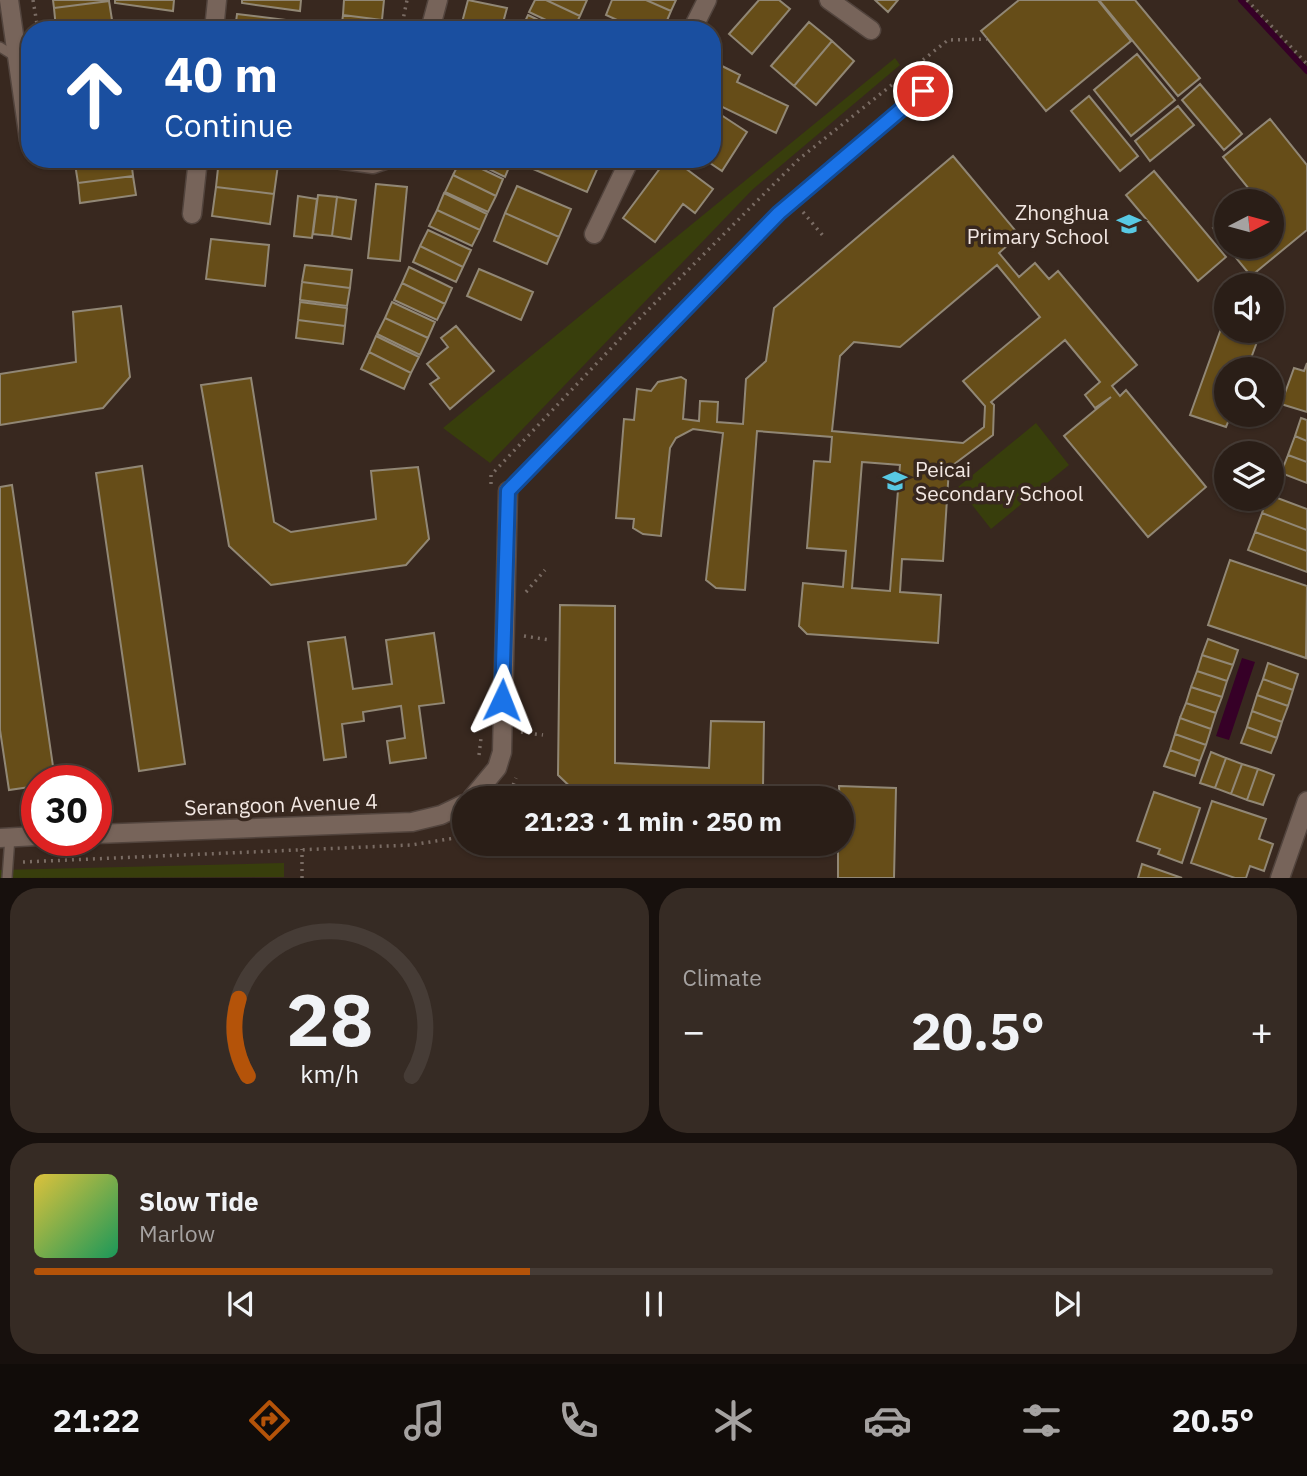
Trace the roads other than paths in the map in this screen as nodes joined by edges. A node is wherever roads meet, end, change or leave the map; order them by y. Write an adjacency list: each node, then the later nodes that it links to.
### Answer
1 (9, 0): 11 (street)
2 (217, 0): 6 (street)
3 (438, 0): 7 (street)
4 (707, 0): 8 (street)
5 (829, 0): 9 (street)
6 (215, 21)
7 (432, 21)
8 (696, 21)
9 (871, 30)
10 (0, 47): 11 (lane)
11 (17, 58): 12 (street)
12 (21, 85)
13 (923, 91): 18 (lane)
14 (197, 168): 16 (street)
15 (626, 168): 17 (street)
16 (192, 214)
17 (594, 234)
18 (508, 491): 19 (street)
19 (482, 786)
20 (1307, 801): 25 (street)
21 (452, 810): 22 (street, Serangoon Avenue 4)
22 (112, 833)
23 (5, 838): 24 (lane)
24 (7, 877)
25 (1280, 877)

